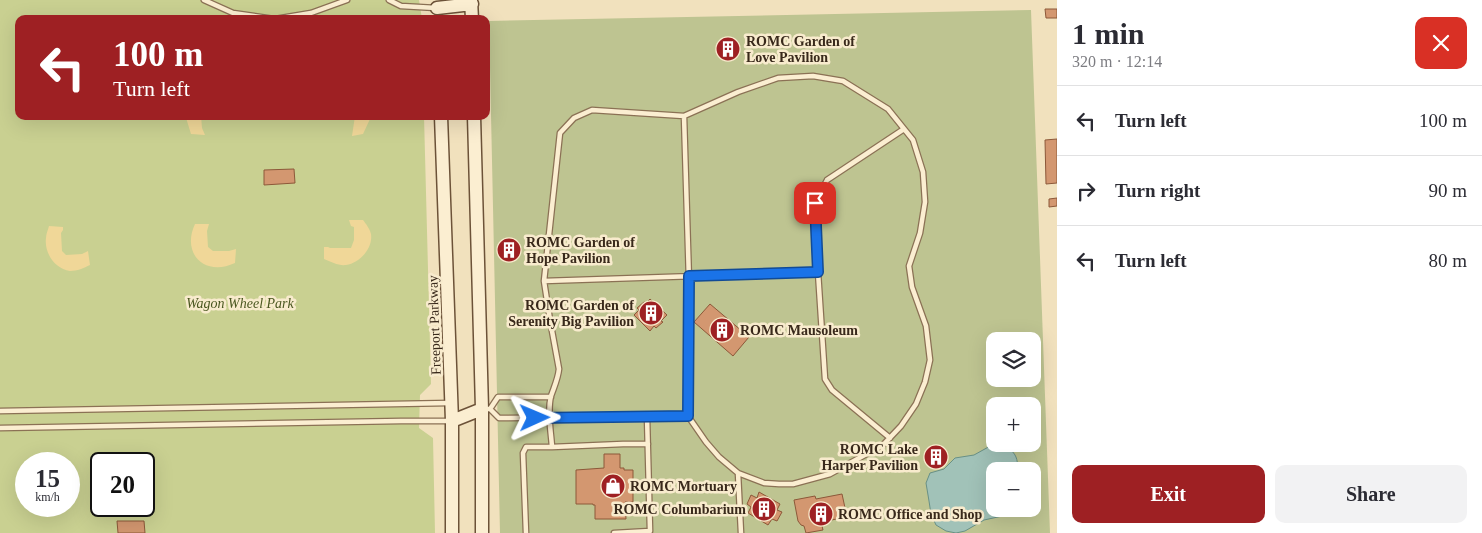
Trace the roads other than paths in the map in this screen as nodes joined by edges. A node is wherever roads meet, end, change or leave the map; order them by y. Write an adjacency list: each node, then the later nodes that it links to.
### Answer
1 (204, 0): 6 (lane)
2 (346, 0): 7 (lane)
3 (390, 0): 5 (lane)
4 (471, 2): 5 (main road); 8 (main road)
5 (437, 9)
6 (246, 15)
7 (299, 15)
8 (472, 15)
9 (684, 116): 12 (lane); 14 (lane); 15 (lane)
10 (441, 120): 17 (main road, Freeport Parkway)
11 (474, 120): 18 (main road)
12 (904, 129): 13 (lane); 25 (lane)
13 (818, 272): 14 (lane); 25 (lane)
14 (689, 276): 15 (lane); 21 (lane)
15 (544, 281): 16 (lane)
16 (551, 397): 18 (lane); 22 (lane)
17 (452, 403): 18 (main road); 19 (lane); 23 (main road, Freeport Parkway)
18 (486, 409): 22 (lane); 23 (main road); 30 (main road)
19 (0, 411)
20 (647, 416): 21 (lane); 22 (lane); 26 (lane)
21 (688, 416): 28 (lane)
22 (549, 418): 27 (lane)
23 (452, 421): 24 (lane); 29 (main road, Freeport Parkway)
24 (0, 428)
25 (890, 438): 28 (lane)
26 (648, 444): 27 (lane); 32 (lane)
27 (552, 447): 31 (lane)
28 (738, 473): 33 (lane)
29 (452, 533)
30 (482, 533)
31 (526, 533)
32 (614, 533)
33 (741, 533)

